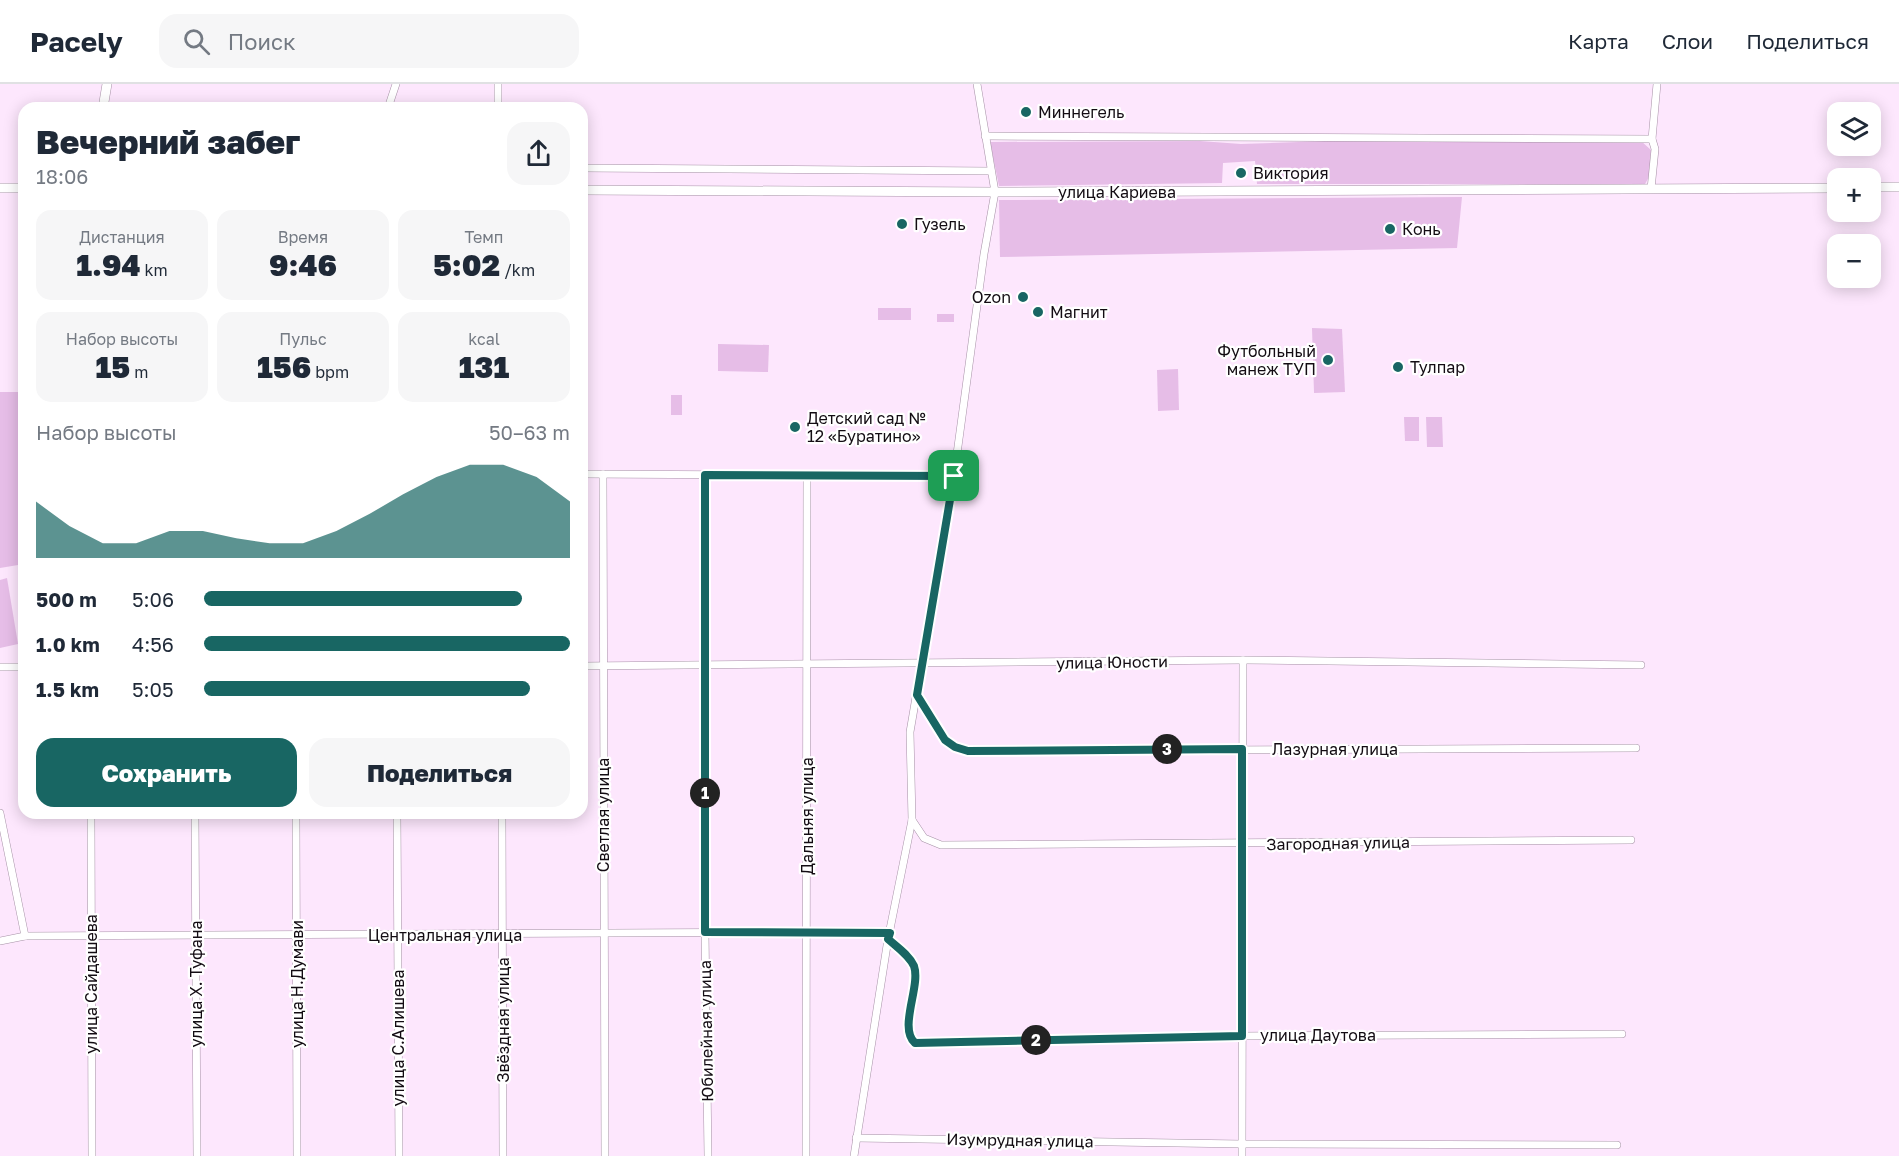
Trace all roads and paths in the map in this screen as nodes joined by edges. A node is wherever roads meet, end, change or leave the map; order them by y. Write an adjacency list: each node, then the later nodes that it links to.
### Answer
1 (107, 84): 6 (main road)
2 (396, 84): 7 (street)
3 (498, 84): 8 (street)
4 (977, 84): 9 (street)
5 (1657, 84): 10 (street)
6 (104, 102)
7 (390, 102)
8 (498, 102)
9 (985, 136): 10 (street); 12 (street)
10 (1652, 139): 18 (street)
11 (588, 168): 12 (street)
12 (991, 171): 20 (street)
13 (1881, 187): 14 (main road)
14 (1899, 187)
15 (0, 188): 16 (main road)
16 (18, 188)
17 (1827, 188): 18 (main road, улица Кариева)
18 (1651, 189): 20 (main road, улица Кариева)
19 (588, 190): 20 (main road, улица Кариева)
20 (995, 192): 25 (street)
21 (588, 474): 22 (street)
22 (603, 474): 23 (street); 32 (street, Светлая улица)
23 (705, 475): 24 (street); 29 (street, Юбилейная улица)
24 (807, 475): 25 (street); 28 (street, Дальняя улица)
25 (954, 476): 27 (street)
26 (1243, 660): 27 (street, улица Юности); 30 (street, улица Юности); 37 (street)
27 (923, 663): 28 (street, улица Юности); 35 (street)
28 (808, 664): 29 (street, улица Юности); 48 (street, Дальняя улица)
29 (705, 665): 32 (street, улица Юности); 47 (street, Юбилейная улица)
30 (1641, 665)
31 (588, 666): 32 (street, улица Юности)
32 (604, 666): 49 (street, Светлая улица)
33 (0, 667): 34 (street)
34 (18, 667)
35 (917, 695): 37 (street, Лазурная улица); 44 (street)
36 (1636, 748): 37 (street, Лазурная улица)
37 (1242, 749): 46 (street)
38 (0, 813): 53 (street)
39 (91, 819): 54 (street, улица Сайдашева)
40 (195, 819): 55 (street, улица Х. Туфана)
41 (296, 819): 50 (street, улица Н.Думави)
42 (398, 819): 51 (street, улица С.Алишева)
43 (502, 819): 52 (street, Звёздная улица)
44 (912, 820): 46 (street, Загородная улица); 56 (street)
45 (1631, 840): 46 (street, Загородная улица)
46 (1243, 844): 59 (street)
47 (705, 932): 48 (street, Центральная улица); 49 (street, Центральная улица); 69 (street, Юбилейная улица)
48 (807, 932): 56 (street, Центральная улица); 70 (street, Дальняя улица)
49 (603, 933): 52 (street, Центральная улица); 68 (street, Светлая улица)
50 (297, 935): 51 (street, Центральная улица); 55 (street, Центральная улица); 65 (street, улица Н.Думави)
51 (398, 935): 52 (street, Центральная улица); 66 (street, улица С.Алишева)
52 (502, 935): 67 (street, Звёздная улица)
53 (25, 936): 54 (street, Центральная улица); 57 (street, Центральная улица)
54 (91, 936): 55 (street, Центральная улица); 63 (street, улица Сайдашева)
55 (196, 936): 64 (street, улица Х. Туфана)
56 (889, 936): 59 (street, улица Даутова); 60 (street)
57 (0, 941)
58 (1622, 1034): 59 (street, улица Даутова)
59 (1242, 1036): 61 (street)
60 (856, 1138): 61 (street, Изумрудная улица); 71 (street)
61 (1242, 1144): 62 (street, Изумрудная улица); 72 (street)
62 (1617, 1145)
63 (92, 1156)
64 (196, 1156)
65 (297, 1156)
66 (399, 1156)
67 (503, 1156)
68 (605, 1156)
69 (708, 1156)
70 (806, 1156)
71 (854, 1156)
72 (1242, 1156)

